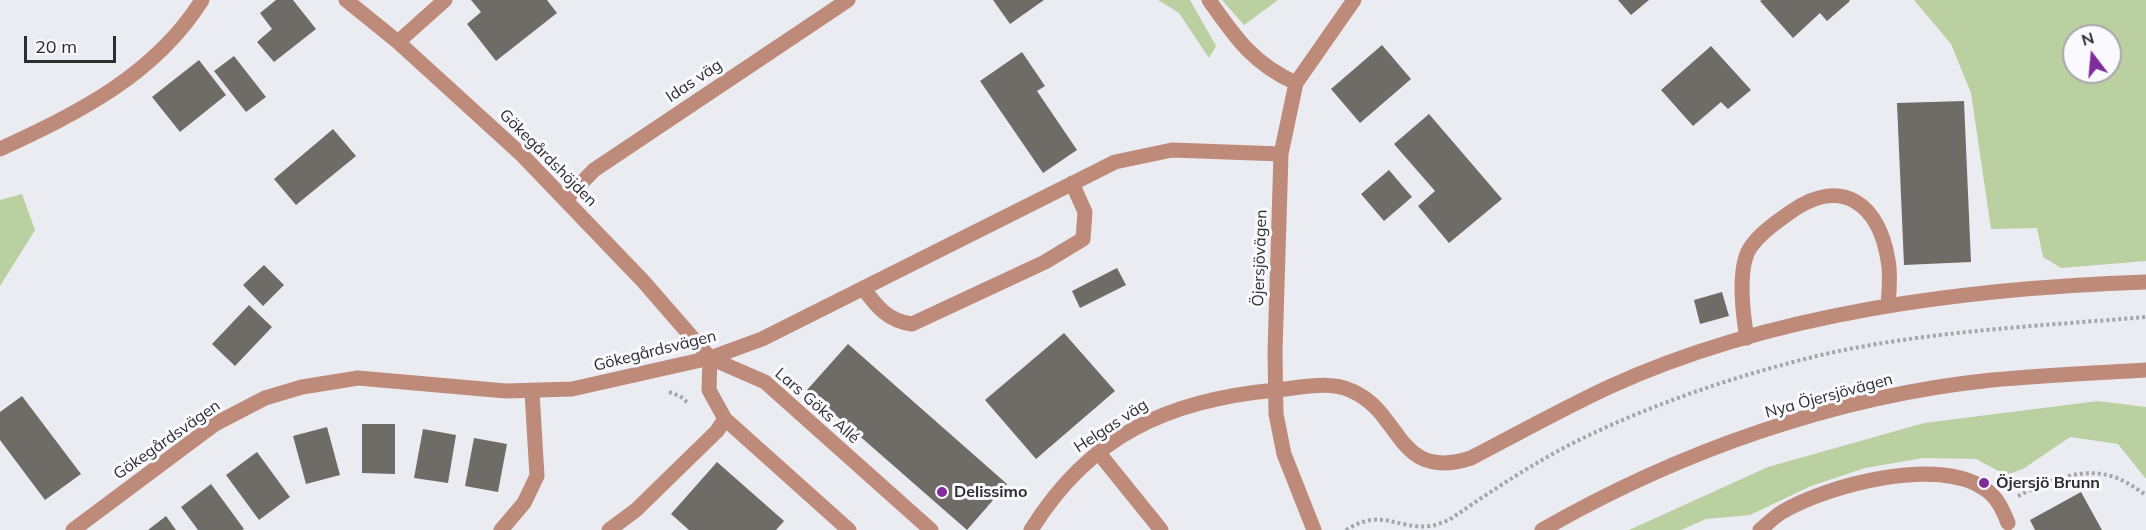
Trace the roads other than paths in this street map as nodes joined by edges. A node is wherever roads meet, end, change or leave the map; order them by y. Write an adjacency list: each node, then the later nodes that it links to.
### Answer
1 (202, 0): 9 (street)
2 (346, 0): 7 (street, Gökegårdshöjden)
3 (445, 0): 7 (street)
4 (849, 0): 12 (street, Idas väg)
5 (1209, 0): 8 (street)
6 (1354, 0): 8 (street, Öjersjövägen)
7 (398, 42): 12 (street, Gökegårdshöjden)
8 (1296, 83): 10 (street, Öjersjövägen)
9 (0, 149)
10 (1281, 154): 11 (street, Gökegårdsvägen); 19 (street, Öjersjövägen)
11 (1072, 183): 14 (street, Gökegårdsvägen); 14 (street)
12 (566, 199): 17 (street, Gökegårdshöjden)
13 (2146, 282): 15 (street, Helgas väg)
14 (863, 288): 17 (street, Gökegårdsvägen)
15 (1888, 306): 16 (street, Helgas väg); 16 (street)
16 (1747, 338): 19 (street, Helgas väg)
17 (710, 358): 20 (street, Gökegårdsvägen); 21 (street); 28 (street, Lars Göks Allé)
18 (2146, 370): 32 (street, Nya Öjersjövägen)
19 (1275, 390): 22 (street, Helgas väg); 31 (street, Öjersjövägen)
20 (531, 392): 24 (street, Gökegårdsvägen); 25 (street)
21 (721, 425): 26 (street); 27 (street)
22 (1098, 452): 29 (street, Helgas väg); 30 (street)
23 (2008, 523): 33 (street)
24 (73, 530)
25 (501, 530)
26 (609, 530)
27 (849, 530)
28 (931, 530)
29 (1031, 530)
30 (1161, 530)
31 (1314, 530)
32 (1542, 530)
33 (1760, 530)

